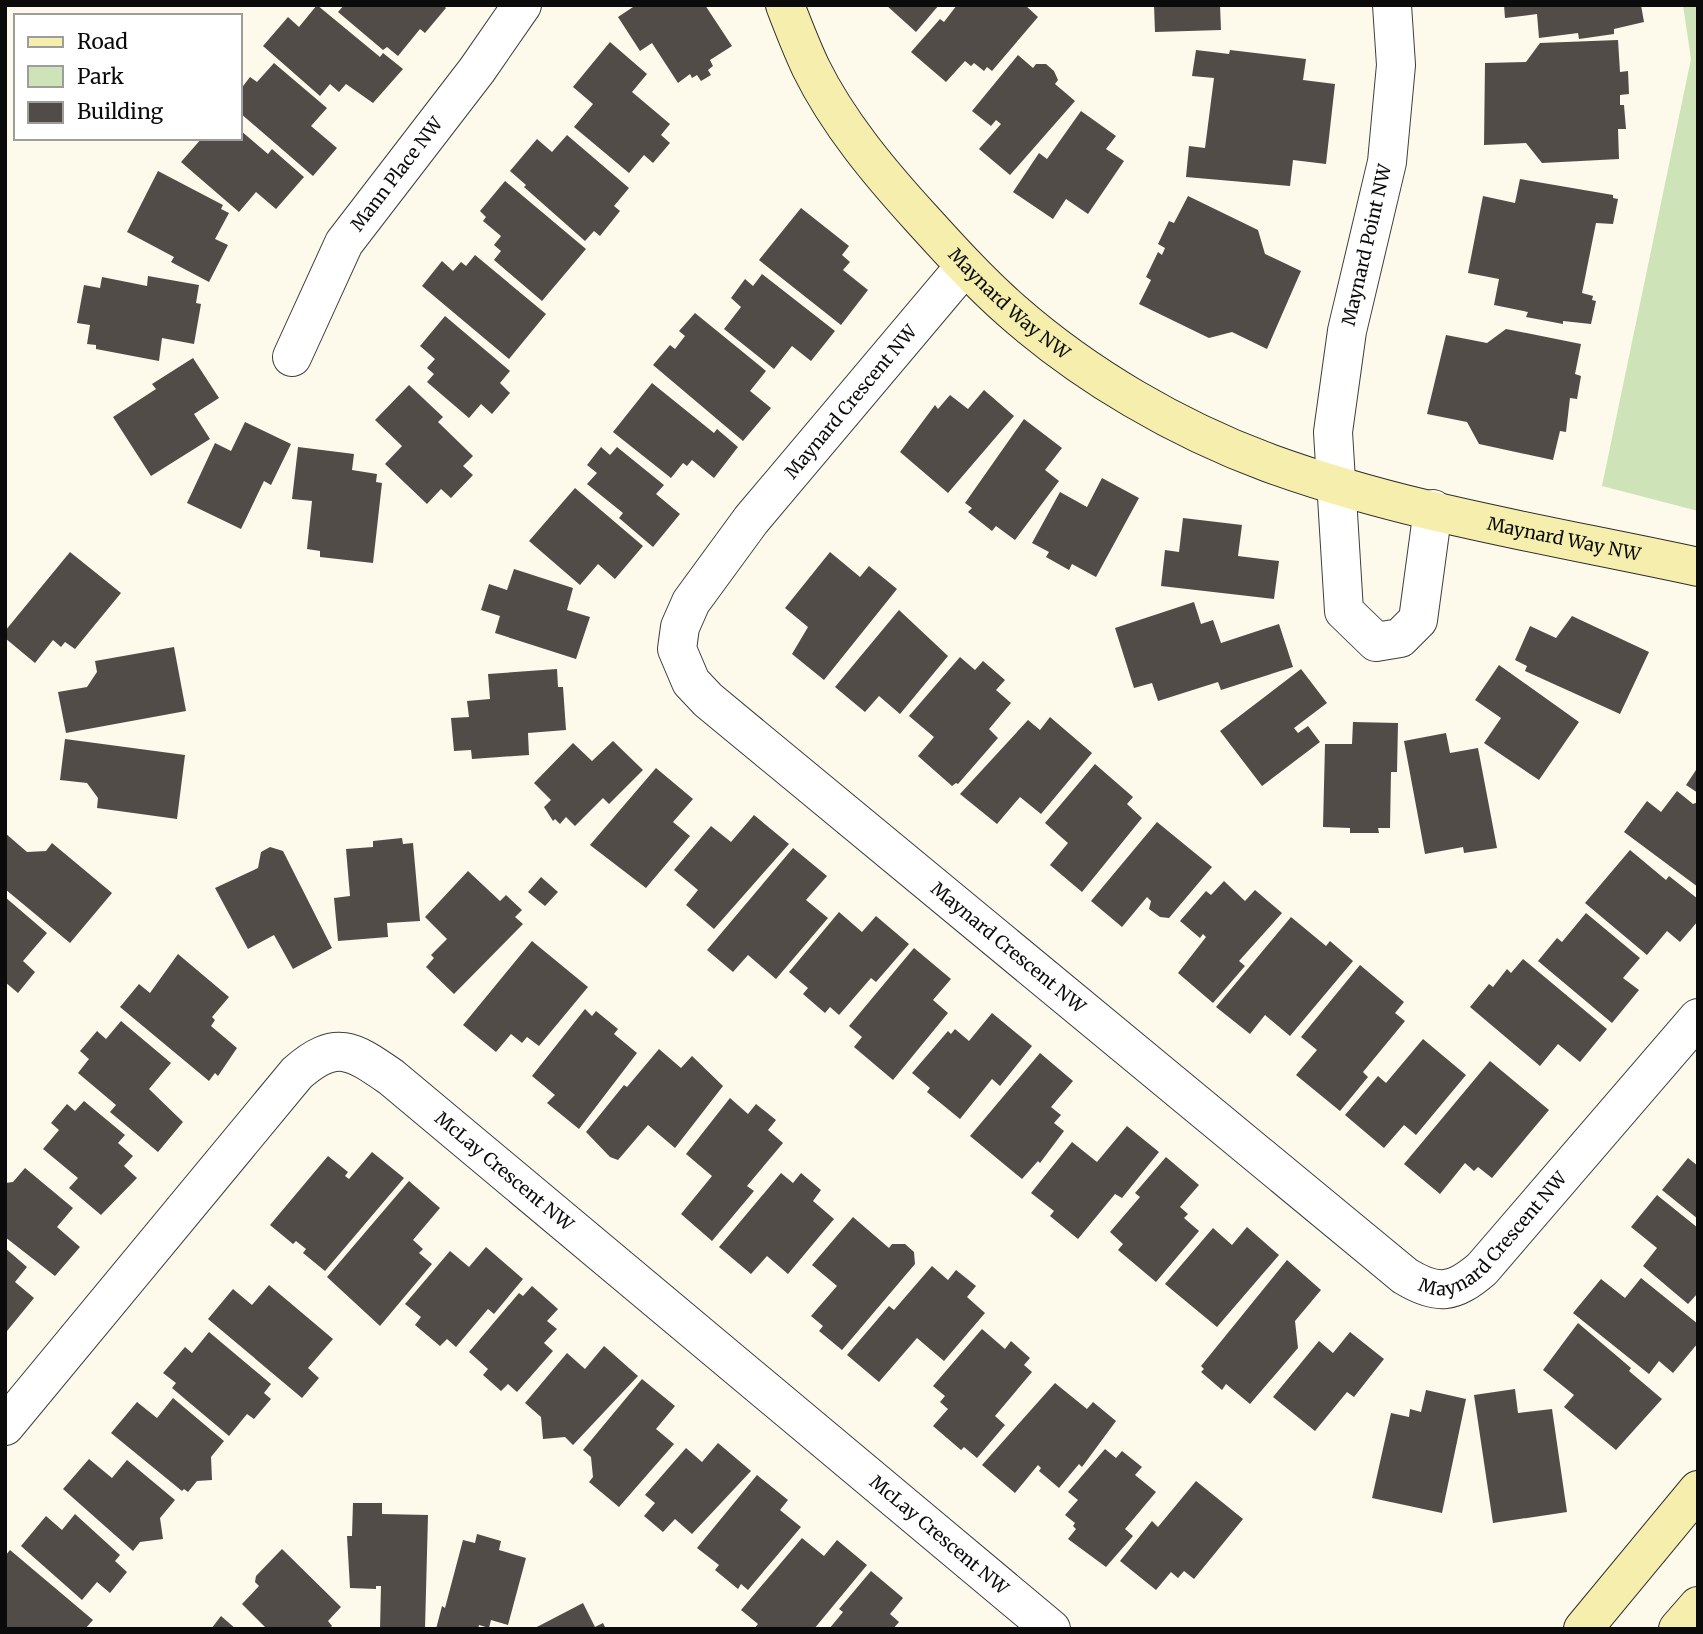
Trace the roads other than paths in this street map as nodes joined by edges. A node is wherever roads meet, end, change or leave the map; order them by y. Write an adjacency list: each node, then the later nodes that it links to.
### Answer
1 (522, 5): 5 (street, Mann Place NW)
2 (785, 5): 4 (street, Maynard Way NW)
3 (1392, 5): 6 (street, Maynard Point NW)
4 (965, 266): 6 (street, Maynard Way NW); 9 (street, Maynard Crescent NW)
5 (292, 357)
6 (1337, 484): 7 (street, Maynard Way NW); 7 (street)
7 (1433, 509): 8 (street, Maynard Way NW)
8 (1698, 567)
9 (1698, 1018)
10 (5, 1426): 13 (street, McLay Crescent NW)
11 (1698, 1490): 14 (street)
12 (1698, 1606): 15 (street)
13 (1051, 1629)
14 (1583, 1629)
15 (1678, 1629)

